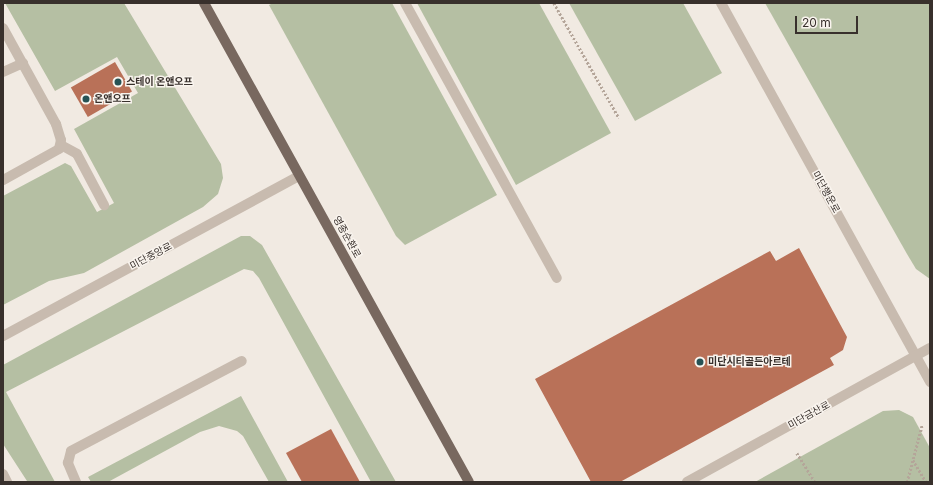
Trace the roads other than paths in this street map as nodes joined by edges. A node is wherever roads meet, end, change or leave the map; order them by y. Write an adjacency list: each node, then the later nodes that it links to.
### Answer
1 (204, 3): 8 (main road, 영종순환로)
2 (406, 3): 11 (street)
3 (721, 3): 14 (street, 미단행운로)
4 (3, 28): 5 (street)
5 (23, 63): 6 (street); 7 (street)
6 (3, 72)
7 (61, 144): 9 (street); 10 (street)
8 (299, 176): 12 (street, 미단중앙로); 20 (main road, 영종순환로)
9 (3, 180)
10 (104, 205)
11 (557, 278)
12 (3, 336)
13 (930, 348): 14 (street, 미단금산로)
14 (916, 356): 16 (street, 미단행운로); 21 (street, 미단금산로)
15 (242, 361): 19 (street)
16 (930, 382)
17 (3, 474): 18 (street)
18 (7, 482)
19 (76, 482)
20 (469, 482)
21 (687, 482)

